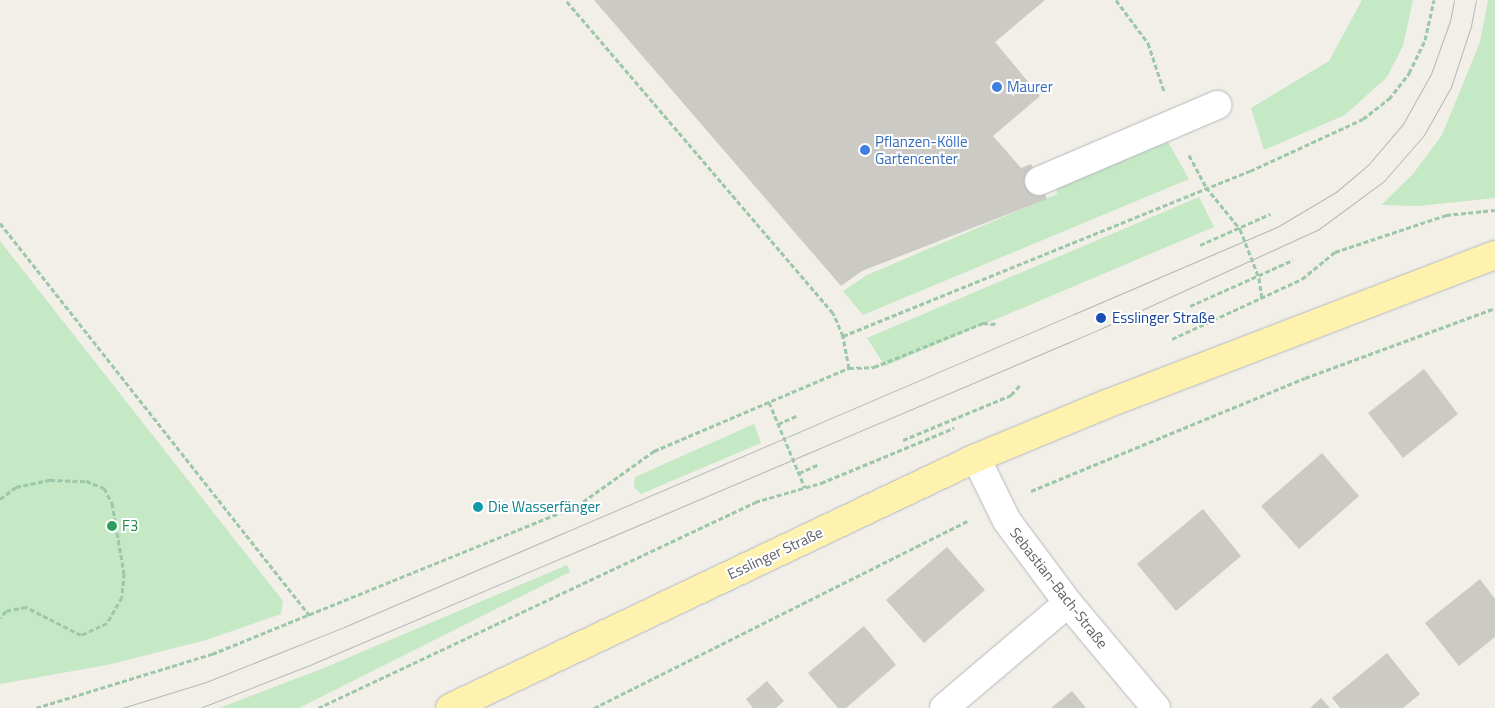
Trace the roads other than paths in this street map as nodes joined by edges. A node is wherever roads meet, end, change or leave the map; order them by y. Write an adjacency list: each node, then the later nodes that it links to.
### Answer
1 (1217, 105): 2 (street)
2 (1039, 181)
3 (1495, 255): 4 (main road, Esslinger Straße)
4 (976, 458): 5 (street, Sebastian-Bach-Straße); 6 (main road, Esslinger Straße)
5 (1068, 603): 7 (street); 8 (street, Sebastian-Bach-Straße)
6 (450, 708)
7 (944, 708)
8 (1156, 708)

